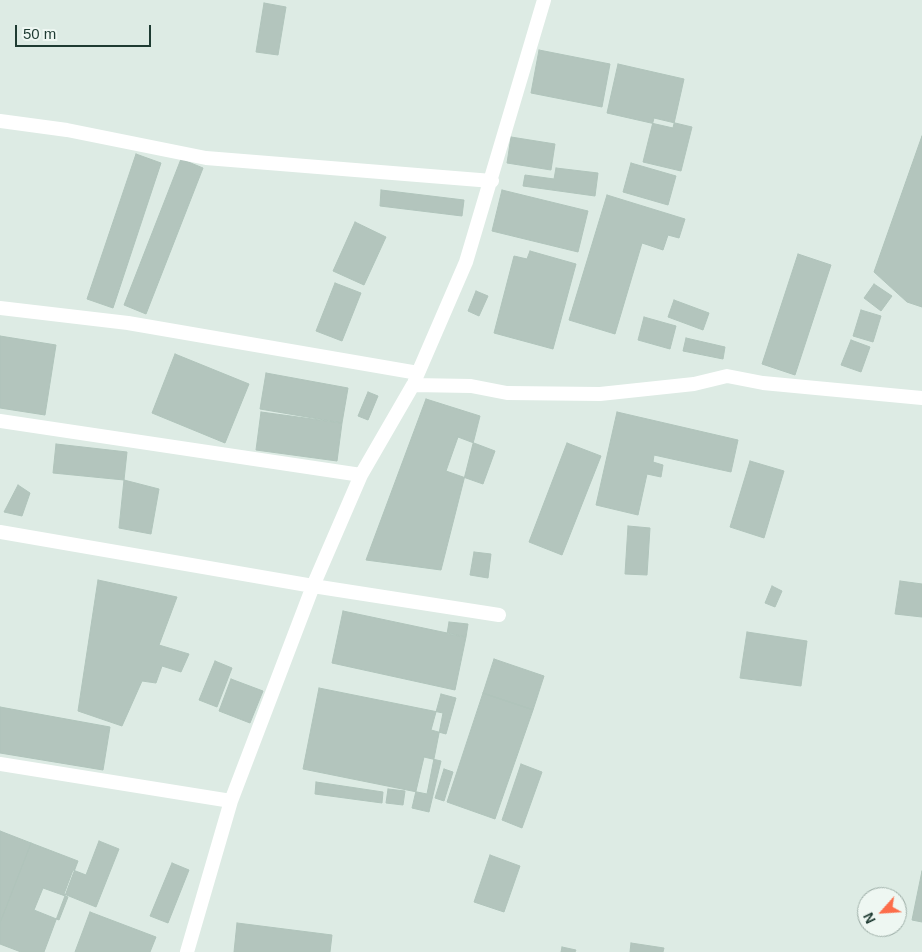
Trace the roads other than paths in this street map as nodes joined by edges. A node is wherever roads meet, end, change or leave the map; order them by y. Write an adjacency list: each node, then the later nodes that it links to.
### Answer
1 (544, 0): 3 (street)
2 (0, 120): 3 (street)
3 (492, 181): 5 (street)
4 (0, 308): 5 (street)
5 (415, 379): 6 (street); 8 (street)
6 (922, 398)
7 (0, 421): 8 (street)
8 (361, 475): 10 (street)
9 (0, 532): 10 (street)
10 (313, 586): 11 (street); 13 (street)
11 (499, 615)
12 (0, 764): 13 (street)
13 (231, 801): 14 (street)
14 (187, 952)

